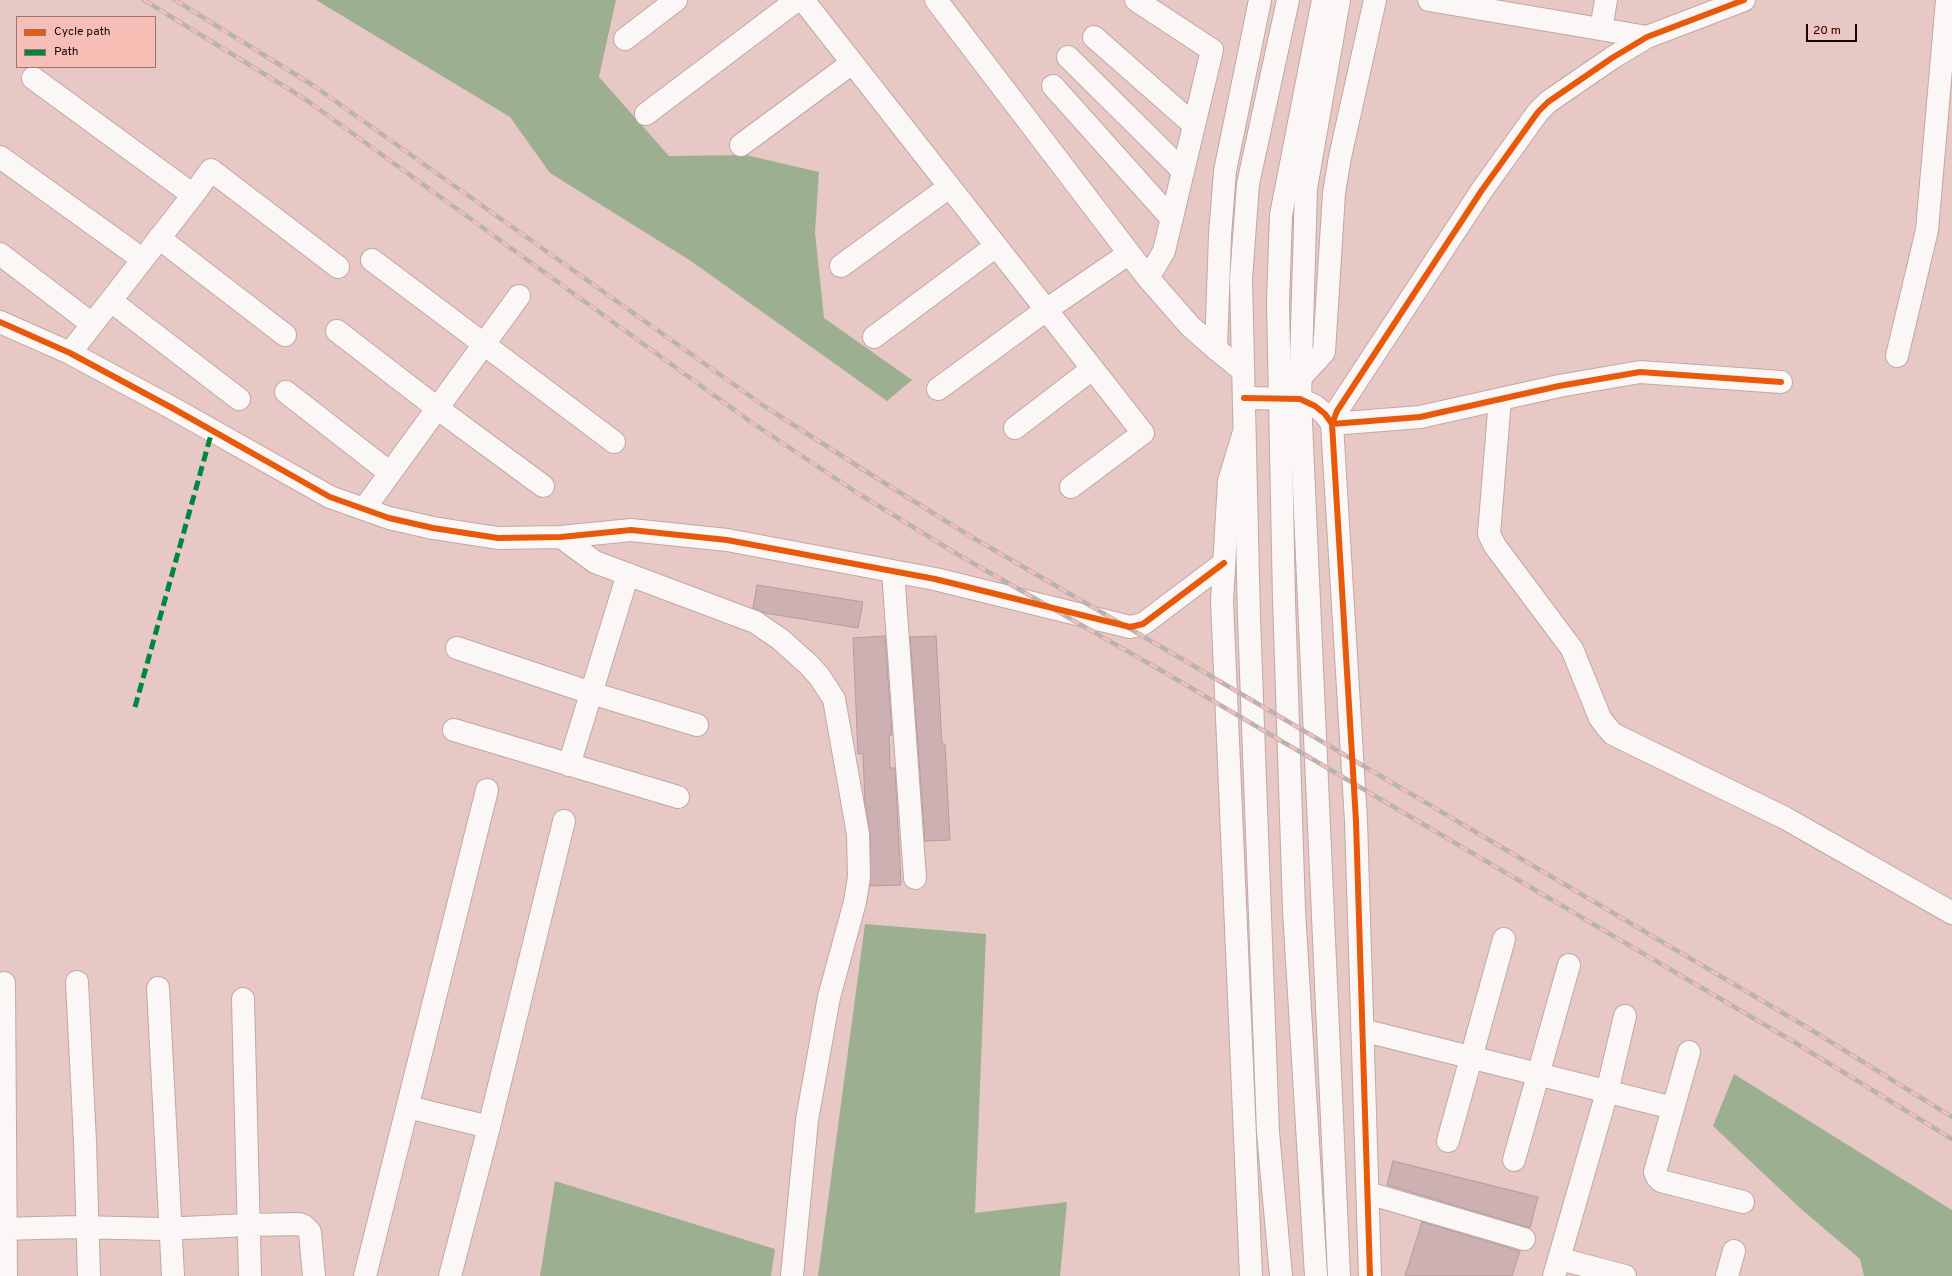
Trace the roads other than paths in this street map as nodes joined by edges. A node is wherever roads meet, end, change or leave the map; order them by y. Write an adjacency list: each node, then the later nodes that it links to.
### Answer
1 (676, 0): 20 (street)
2 (797, 0): 26 (street)
3 (803, 0): 23 (street)
4 (936, 0): 37 (street)
5 (1136, 0): 27 (street)
6 (1260, 0): 52 (street)
7 (1288, 0): 56 (street)
8 (1309, 0): 60 (street)
9 (1323, 0): 60 (street)
10 (1339, 0): 60 (street)
11 (1375, 0): 60 (street)
12 (1428, 0): 16 (street)
13 (1606, 0): 17 (street)
14 (1744, 0): 19 (street)
15 (1946, 0): 21 (street)
16 (1512, 7): 17 (street)
17 (1601, 29): 19 (street)
18 (1094, 37): 27 (street)
19 (1647, 37): 65 (street)
20 (625, 39)
21 (1947, 43): 54 (street)
22 (1068, 57): 30 (street)
23 (852, 63): 28 (street); 31 (street)
24 (33, 78): 32 (street)
25 (1053, 86): 33 (street)
26 (646, 114)
27 (1194, 125): 30 (street)
28 (741, 145)
29 (0, 157): 38 (street)
30 (1183, 171): 33 (street)
31 (949, 187): 35 (street); 40 (street)
32 (193, 195): 34 (street); 41 (street)
33 (1172, 219): 42 (street)
34 (159, 238): 38 (street); 49 (street)
35 (996, 246): 45 (street); 50 (street)
36 (0, 254): 47 (street)
37 (1128, 254): 42 (street); 45 (street)
38 (142, 259): 44 (street)
39 (372, 260): 51 (street)
40 (841, 266)
41 (338, 267)
42 (1148, 278): 52 (street)
43 (518, 296): 51 (street)
44 (111, 301): 47 (street); 62 (street)
45 (1046, 310): 55 (street); 58 (street)
46 (0, 322): 53 (street)
47 (92, 324): 53 (street)
48 (337, 331): 64 (street)
49 (285, 335)
50 (874, 337)
51 (483, 345): 64 (street); 68 (street)
52 (1216, 349): 56 (street)
53 (70, 353): 72 (street)
54 (1897, 356)
55 (1092, 369): 66 (street); 71 (street)
56 (1242, 370): 61 (street)
57 (1781, 382): 63 (street)
58 (938, 389)
59 (286, 392): 69 (street)
60 (1287, 393): 61 (street); 65 (street); 123 (street); 124 (street); 125 (street)
61 (1244, 398): 67 (street)
62 (240, 399)
63 (1500, 399): 65 (street); 86 (street)
64 (437, 408): 69 (street); 70 (street)
65 (1332, 424): 94 (street)
66 (1014, 428)
67 (1245, 430): 74 (street); 122 (street)
68 (614, 442)
69 (390, 473): 72 (street)
70 (543, 486)
71 (1071, 487)
72 (364, 509): 73 (street)
73 (561, 537): 75 (street); 76 (street)
74 (1224, 563): 75 (street); 121 (street)
75 (893, 571): 85 (street)
76 (628, 574): 78 (street); 120 (street)
77 (457, 648): 78 (street)
78 (591, 693): 79 (street); 81 (street)
79 (697, 725)
80 (454, 730): 81 (street)
81 (569, 765): 83 (street)
82 (487, 790): 99 (street)
83 (678, 797)
84 (564, 821): 101 (street)
85 (915, 878)
86 (1952, 912)
87 (1504, 939): 96 (street)
88 (1569, 965): 97 (street)
89 (77, 982): 107 (street)
90 (4, 983): 108 (street)
91 (158, 988): 109 (street)
92 (243, 999): 106 (street)
93 (1625, 1016): 98 (street)
94 (1362, 1030): 96 (street); 104 (street)
95 (1689, 1052): 100 (street)
96 (1470, 1057): 97 (street); 102 (street)
97 (1539, 1074): 98 (street); 103 (street)
98 (1607, 1092): 100 (street); 112 (street)
99 (408, 1107): 101 (street); 118 (street)
100 (1673, 1108): 105 (street)
101 (489, 1128): 119 (street)
102 (1448, 1141)
103 (1514, 1160)
104 (1368, 1193): 110 (street); 126 (street)
105 (1743, 1202)
106 (248, 1224): 109 (street); 116 (street); 117 (street)
107 (87, 1227): 108 (street); 109 (street); 114 (street)
108 (3, 1229): 113 (street)
109 (171, 1229): 115 (street)
110 (1524, 1239)
111 (1734, 1251): 128 (street)
112 (1557, 1268): 127 (street)
113 (6, 1276)
114 (89, 1276)
115 (173, 1276)
116 (250, 1276)
117 (314, 1276)
118 (365, 1276)
119 (450, 1276)
120 (792, 1276)
121 (1251, 1276)
122 (1281, 1276)
123 (1304, 1276)
124 (1316, 1276)
125 (1339, 1276)
126 (1370, 1276)
127 (1625, 1276)
128 (1727, 1276)

